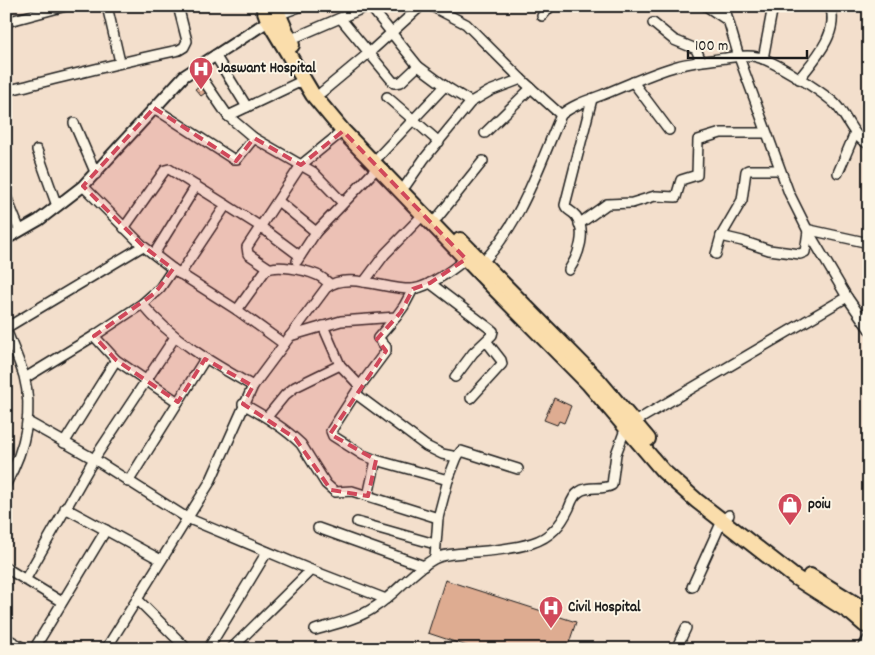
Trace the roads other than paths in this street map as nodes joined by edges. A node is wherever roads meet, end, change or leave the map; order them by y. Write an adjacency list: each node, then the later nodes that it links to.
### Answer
1 (66, 6): 18 (street)
2 (107, 6): 27 (street)
3 (178, 6): 27 (street)
4 (264, 6): 14 (main road)
5 (302, 6): 14 (street)
6 (369, 6): 16 (street); 20 (street)
7 (421, 6): 20 (street)
8 (551, 6): 15 (street)
9 (706, 6): 17 (street)
10 (724, 6): 17 (street)
11 (773, 6): 25 (street)
12 (830, 6): 32 (street)
13 (435, 7): 30 (street)
14 (274, 14): 21 (main road); 23 (street); 31 (main road)
15 (542, 16)
16 (341, 19): 21 (street); 22 (street)
17 (727, 20): 24 (street)
18 (6, 22)
19 (653, 23): 26 (street)
20 (391, 32): 22 (street); 28 (street)
21 (289, 40): 37 (main road)
22 (370, 52): 28 (street); 37 (street)
23 (215, 54): 29 (street); 41 (street)
24 (739, 57): 25 (street); 26 (street); 50 (street)
25 (763, 59): 32 (street)
26 (701, 61): 33 (street)
27 (120, 62): 36 (street)
28 (418, 66): 34 (street)
29 (195, 68): 42 (street); 44 (street)
30 (521, 79): 35 (street); 40 (street)
31 (304, 80): 41 (street); 47 (main road)
32 (799, 80): 51 (street)
33 (633, 82): 39 (street); 48 (street)
34 (444, 86): 40 (street); 45 (street)
35 (531, 88): 43 (street); 49 (street)
36 (6, 91)
37 (322, 92): 57 (main road)
38 (388, 97): 45 (street)
39 (592, 99): 43 (street); 71 (street)
40 (472, 102): 53 (street)
41 (247, 107): 44 (street)
42 (154, 108): 52 (street); 61 (street)
43 (561, 115): 84 (street)
44 (228, 116): 52 (street)
45 (413, 120): 53 (street); 57 (street)
46 (74, 123): 61 (street)
47 (343, 130): 57 (main road); 58 (street)
48 (669, 130)
49 (485, 133)
50 (766, 133): 59 (street); 71 (street)
51 (855, 133): 54 (street); 60 (street)
52 (254, 138): 58 (street)
53 (439, 142): 62 (street)
54 (869, 144)
55 (37, 150): 69 (street)
56 (482, 161): 70 (street)
57 (378, 162): 62 (main road); 67 (street); 70 (main road)
58 (301, 165): 66 (street); 67 (street)
59 (780, 170): 75 (street); 77 (street)
60 (838, 173)
61 (96, 174): 63 (street)
62 (406, 184): 70 (main road)
63 (83, 186): 69 (street); 73 (street)
64 (196, 186): 68 (street); 73 (street); 81 (street)
65 (6, 196): 74 (street)
66 (278, 201): 72 (street); 76 (street)
67 (343, 203): 76 (street)
68 (226, 205): 72 (street); 88 (street)
69 (58, 206): 74 (street)
70 (430, 216): 84 (main road); 89 (street)
71 (579, 224): 87 (street)
72 (261, 227): 83 (street); 85 (street)
73 (124, 228): 80 (street)
74 (20, 231): 78 (street)
75 (808, 231): 77 (street); 79 (street); 93 (street)
76 (316, 232): 83 (street)
77 (721, 236): 82 (street)
78 (6, 239)
79 (869, 243)
80 (142, 246): 81 (street); 100 (street)
81 (154, 254): 88 (street)
82 (716, 254)
83 (300, 256): 86 (street)
84 (474, 261): 90 (street); 120 (main road)
85 (269, 268): 86 (street); 95 (street)
86 (292, 269): 91 (street)
87 (569, 270)
88 (177, 271): 94 (street); 95 (street)
89 (364, 282): 91 (street); 92 (street)
90 (430, 283): 92 (street); 104 (street)
91 (330, 284): 102 (street)
92 (413, 288): 97 (street)
93 (846, 297): 99 (street); 120 (street)
94 (142, 304): 101 (street); 103 (street)
95 (237, 310): 105 (street)
96 (869, 310): 99 (street)
97 (396, 317): 98 (street); 114 (street)
98 (323, 326): 102 (street); 109 (street)
99 (866, 326)
100 (6, 328): 106 (street)
101 (94, 336): 108 (street); 111 (street)
102 (290, 336): 105 (street)
103 (175, 337): 107 (street); 112 (street)
104 (487, 342): 110 (street); 115 (street)
105 (284, 344): 113 (street)
106 (9, 345): 111 (street)
107 (205, 358): 113 (street); 116 (street)
108 (116, 360): 112 (street); 121 (street)
109 (340, 366): 114 (street); 118 (street)
110 (455, 376)
111 (24, 378): 119 (street)
112 (147, 381): 116 (street); 123 (street)
113 (253, 386): 117 (street)
114 (358, 390): 122 (street); 124 (street)
115 (471, 398)
116 (178, 402): 127 (street)
117 (243, 404): 118 (street); 131 (street)
118 (267, 417): 129 (street)
119 (28, 422): 121 (street); 128 (street)
120 (630, 425): 133 (main road); 140 (street)
121 (64, 444): 123 (street)
122 (457, 457): 125 (street); 126 (street)
123 (94, 460): 127 (street); 130 (street)
124 (376, 460): 126 (street); 129 (street)
125 (518, 469)
126 (448, 480): 132 (street)
127 (128, 482): 131 (street)
128 (6, 484)
129 (368, 496): 132 (street)
130 (65, 508): 136 (street); 145 (street)
131 (187, 518): 139 (street); 141 (street)
132 (438, 518): 137 (street)
133 (725, 518): 138 (main road); 146 (street)
134 (357, 522): 137 (street)
135 (318, 528): 142 (street)
136 (106, 530): 141 (street); 149 (street)
137 (435, 544): 140 (street)
138 (765, 548): 150 (main road); 153 (main road)
139 (267, 552): 144 (street); 159 (street)
140 (435, 558): 142 (street)
141 (161, 560): 147 (street)
142 (424, 566): 148 (street)
143 (6, 568): 145 (street)
144 (311, 570): 148 (street); 160 (street)
145 (25, 580): 149 (street)
146 (692, 587)
147 (137, 599): 157 (street); 158 (street)
148 (386, 600): 152 (street)
149 (62, 602): 156 (street)
150 (869, 610)
151 (686, 628): 161 (street)
152 (315, 630)
153 (868, 631): 162 (main road)
154 (6, 638): 155 (street)
155 (25, 649)
156 (34, 649)
157 (106, 649)
158 (187, 649)
159 (208, 649)
160 (230, 649)
161 (676, 649)
162 (864, 649)

